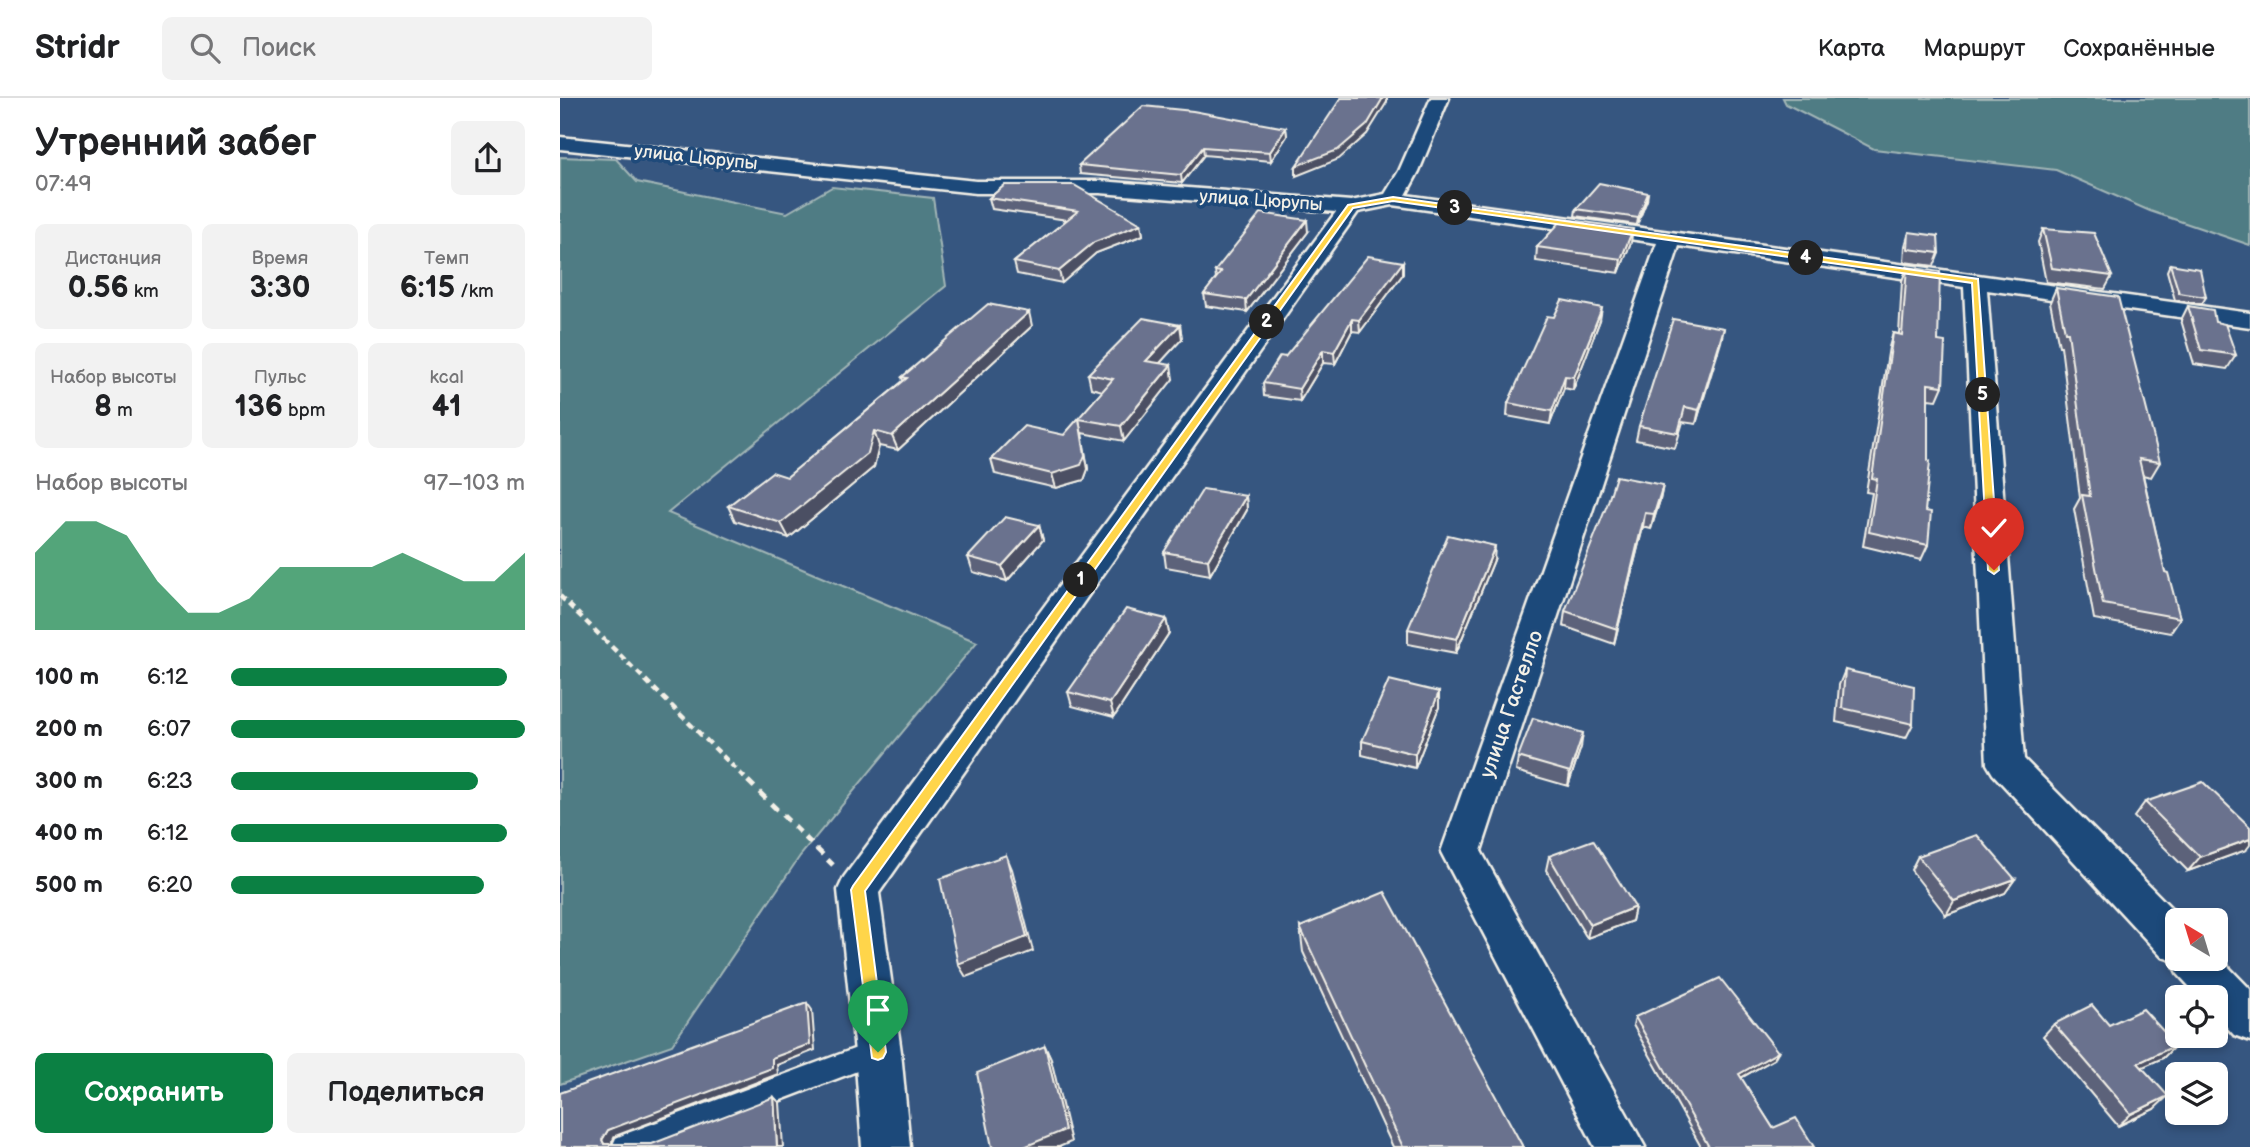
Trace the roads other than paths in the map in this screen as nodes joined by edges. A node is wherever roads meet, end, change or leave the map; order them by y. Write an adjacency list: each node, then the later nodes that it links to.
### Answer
1 (1440, 98): 3 (street)
2 (560, 143): 4 (street, улица Цюрупы)
3 (1393, 199): 4 (street, улица Цюрупы); 5 (street, улица Цюрупы)
4 (1351, 206): 11 (street)
5 (1670, 239): 6 (street, улица Цюрупы); 14 (street, улица Гастелло)
6 (1975, 281): 7 (street, улица Цюрупы); 8 (street)
7 (2250, 320)
8 (2165, 930)
9 (2203, 971): 10 (street)
10 (2250, 1020)
11 (878, 1052): 12 (lane); 13 (street)
12 (625, 1147)
13 (886, 1147)
14 (1621, 1147)

